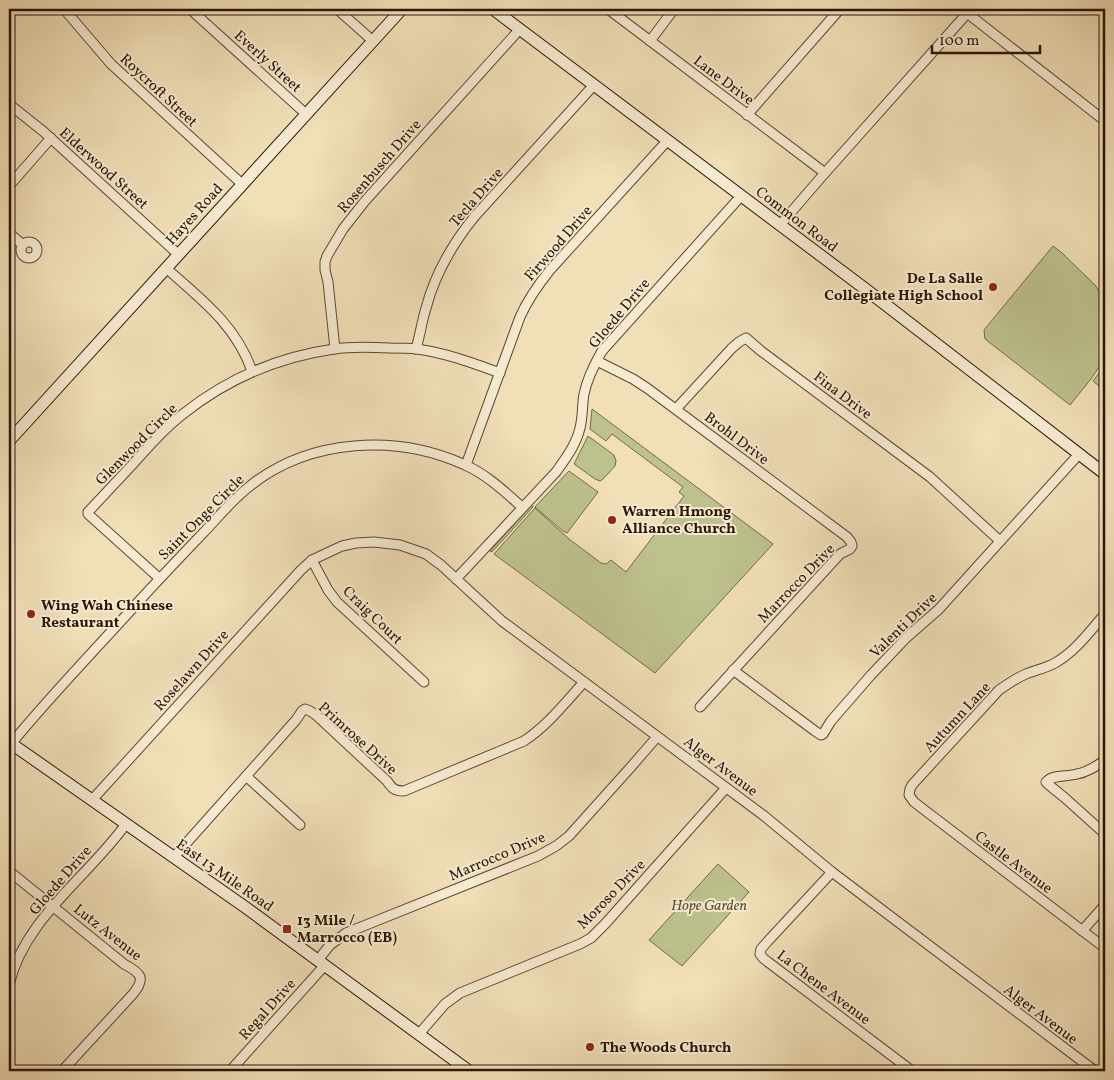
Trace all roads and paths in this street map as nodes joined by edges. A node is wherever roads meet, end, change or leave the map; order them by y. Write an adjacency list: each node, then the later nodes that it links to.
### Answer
1 (64, 9): 21 (street, Roycroft Street)
2 (190, 9): 15 (street, Everly Street)
3 (337, 9): 11 (street)
4 (402, 9): 11 (street, Hayes Road)
5 (493, 9): 10 (street, Common Road)
6 (608, 9): 12 (street, Lane Drive)
7 (674, 9): 12 (street)
8 (840, 9): 16 (street)
9 (969, 11): 17 (street); 20 (street)
10 (520, 29): 13 (street, Common Road); 29 (street, Rosenbusch Drive)
11 (373, 41): 15 (street, Hayes Road)
12 (650, 41): 16 (street, Lane Drive)
13 (594, 85): 19 (street, Common Road); 30 (street, Tecla Drive)
14 (9, 104): 18 (street, Elderwood Street)
15 (306, 114): 21 (street, Hayes Road)
16 (747, 115): 20 (street, Lane Drive)
17 (1105, 121)
18 (50, 138): 22 (street); 27 (street, Elderwood Street)
19 (667, 141): 23 (street, Common Road); 33 (street, Firwood Drive)
20 (825, 173): 24 (street)
21 (242, 184): 27 (street, Hayes Road)
22 (9, 186)
23 (741, 196): 24 (street, Common Road); 31 (street, Gloede Drive)
24 (780, 225): 36 (street, Common Road)
25 (9, 233): 26 (street)
26 (23, 245)
27 (178, 254): 28 (street, Hayes Road)
28 (166, 268): 32 (street); 35 (street, Hayes Road)
29 (335, 348): 30 (street, Glenwood Circle); 32 (street, Glenwood Circle)
30 (416, 349): 33 (street, Glenwood Circle)
31 (597, 361): 34 (street, Brohl Drive); 39 (street, Gloede Drive)
32 (252, 371): 43 (street, Glenwood Circle)
33 (500, 373): 37 (street, Firwood Drive)
34 (676, 410): 40 (street, Fina Drive); 41 (street, Brohl Drive)
35 (9, 441)
36 (1079, 454): 38 (street, Common Road); 40 (street, Valenti Drive)
37 (466, 465): 39 (street, Saint Onge Circle); 43 (street, Saint Onge Circle)
38 (1105, 474)
39 (522, 507): 44 (street, Gloede Drive)
40 (1000, 541): 46 (street, Valenti Drive)
41 (852, 546): 46 (street, Marrocco Drive)
42 (312, 560): 44 (street, Alger Avenue); 47 (street, Craig Court); 56 (street, Roselawn Drive)
43 (160, 578): 51 (street, Saint Onge Circle)
44 (456, 579): 48 (street, Alger Avenue)
45 (1105, 614): 55 (street, Autumn Lane)
46 (733, 670): 49 (street, Marrocco Drive)
47 (424, 682)
48 (584, 682): 50 (street, Alger Avenue); 53 (street, Primrose Drive)
49 (700, 707)
50 (657, 736): 54 (street, Alger Avenue); 67 (street, Marrocco Drive)
51 (10, 743): 56 (street, East 13 Mile Road)
52 (1105, 760): 59 (street)
53 (246, 776): 58 (street); 60 (street, Primrose Drive)
54 (726, 788): 62 (street, Alger Avenue); 70 (street, Moroso Drive)
55 (909, 795): 65 (street, Castle Avenue)
56 (92, 800): 57 (street, East 13 Mile Road)
57 (126, 824): 60 (street, East 13 Mile Road); 64 (street, Gloede Drive)
58 (300, 825)
59 (1105, 834)
60 (174, 857): 67 (street, East 13 Mile Road)
61 (9, 870): 64 (street)
62 (832, 872): 74 (street, La Chene Avenue); 75 (street, Alger Avenue)
63 (1105, 905): 65 (street)
64 (53, 907): 68 (street, Gloede Drive); 71 (street, Lutz Avenue)
65 (1082, 931): 66 (street, Castle Avenue)
66 (1105, 948)
67 (322, 963): 70 (street, East 13 Mile Road); 72 (street, Regal Drive)
68 (10, 975): 69 (street, Gloede Drive)
69 (9, 985)
70 (419, 1034): 73 (street, East 13 Mile Road)
71 (62, 1071)
72 (230, 1071)
73 (469, 1071)
74 (912, 1071)
75 (1095, 1071)

